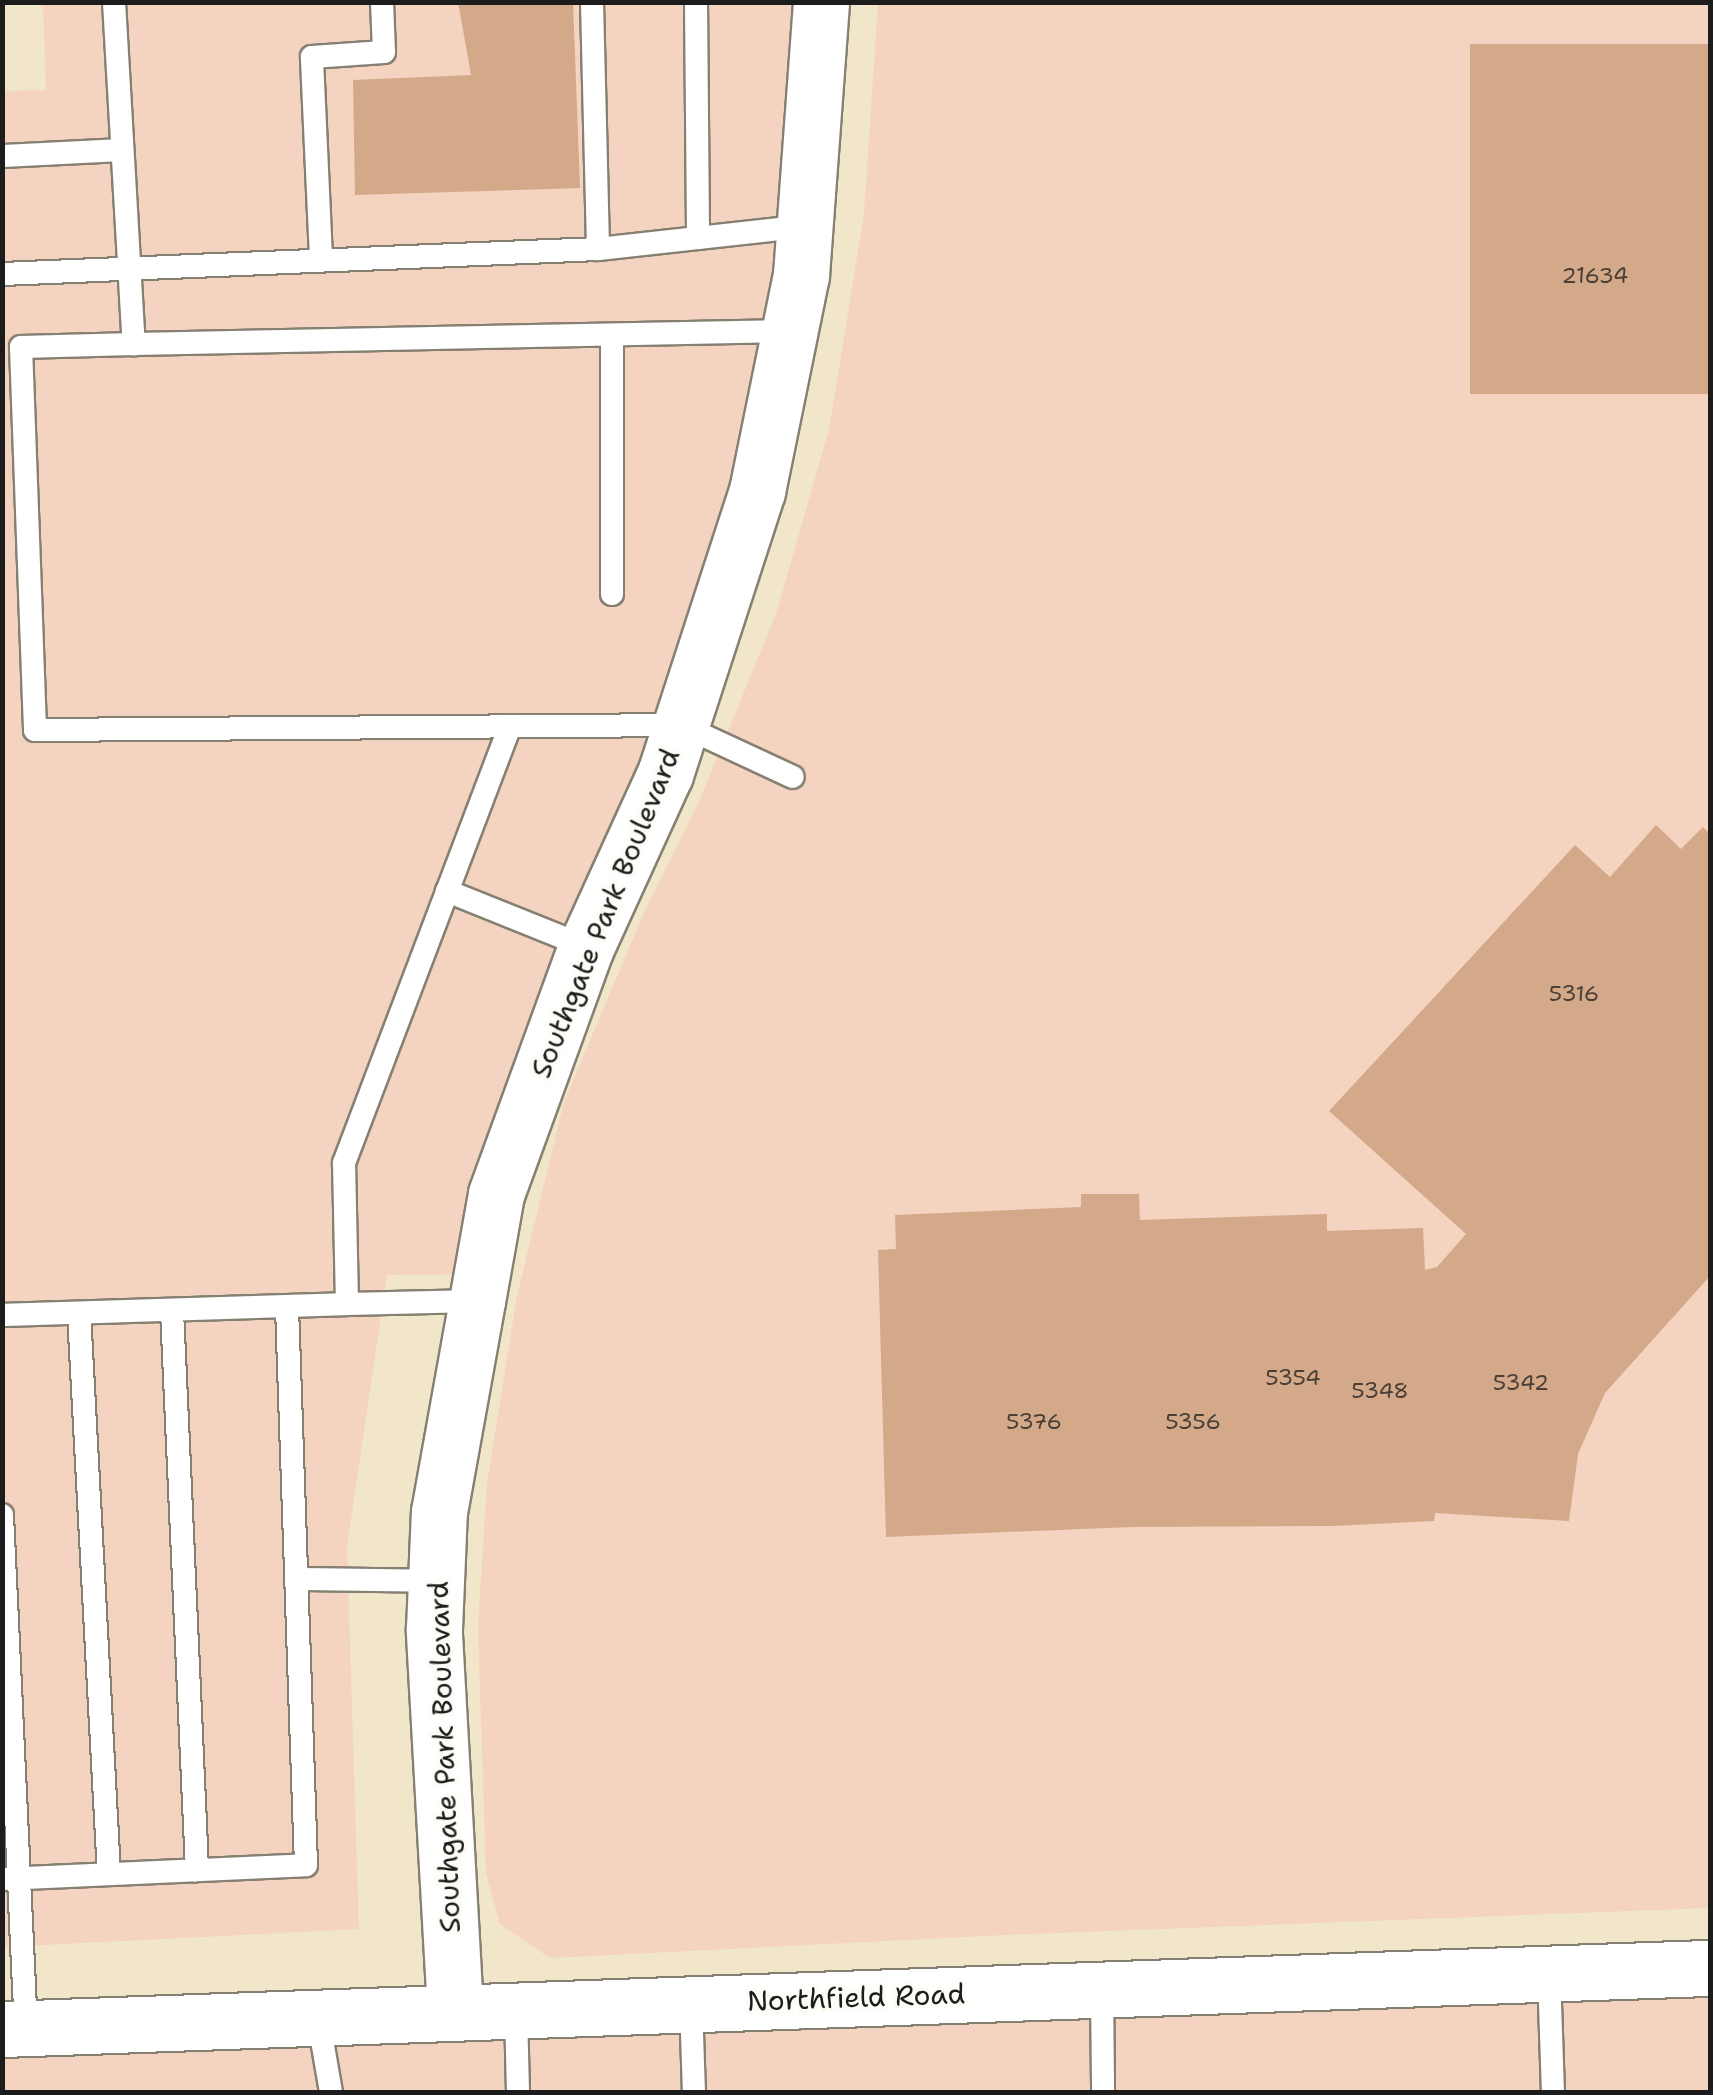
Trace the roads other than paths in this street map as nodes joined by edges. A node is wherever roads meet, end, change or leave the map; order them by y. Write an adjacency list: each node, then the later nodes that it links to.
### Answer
1 (114, 2): 6 (lane)
2 (382, 2): 11 (lane)
3 (592, 2): 10 (lane)
4 (696, 2): 9 (lane)
5 (821, 2): 8 (street, Southgate Park Boulevard)
6 (120, 150): 7 (lane); 12 (lane)
7 (2, 156)
8 (804, 226): 9 (lane); 14 (street, Southgate Park Boulevard)
9 (698, 238): 10 (lane)
10 (598, 249): 11 (lane)
11 (322, 258): 12 (lane)
12 (127, 265): 13 (lane); 16 (lane)
13 (2, 274)
14 (789, 331): 15 (lane); 19 (street, Southgate Park Boulevard)
15 (612, 334): 16 (lane); 17 (lane)
16 (134, 344): 18 (lane)
17 (612, 594)
18 (510, 726): 19 (lane); 21 (lane)
19 (680, 726): 20 (lane); 22 (street, Southgate Park Boulevard)
20 (793, 777)
21 (448, 891): 22 (lane); 24 (lane)
22 (586, 948): 23 (street, Southgate Park Boulevard)
23 (477, 1301): 24 (lane); 31 (street, Southgate Park Boulevard)
24 (348, 1304): 25 (lane)
25 (287, 1306): 26 (lane); 30 (lane)
26 (172, 1310): 27 (lane); 32 (lane)
27 (79, 1313): 28 (lane); 33 (lane)
28 (2, 1315)
29 (2, 1516): 34 (lane)
30 (296, 1579): 31 (lane); 32 (lane)
31 (436, 1581): 40 (street, Southgate Park Boulevard)
32 (197, 1870): 33 (lane)
33 (109, 1874): 34 (lane)
34 (11, 1878): 42 (lane)
35 (1710, 1968): 36 (street, Northfield Road)
36 (1549, 1973): 37 (street, Northfield Road); 47 (lane)
37 (1102, 1989): 38 (street, Northfield Road); 46 (lane)
38 (690, 2002): 39 (street, Northfield Road); 45 (lane)
39 (516, 2008): 40 (street, Northfield Road); 44 (lane)
40 (456, 2010): 41 (street, Northfield Road)
41 (318, 2016): 42 (street, Northfield Road); 43 (lane)
42 (14, 2029)
43 (331, 2092)
44 (518, 2092)
45 (694, 2092)
46 (1104, 2092)
47 (1553, 2092)

